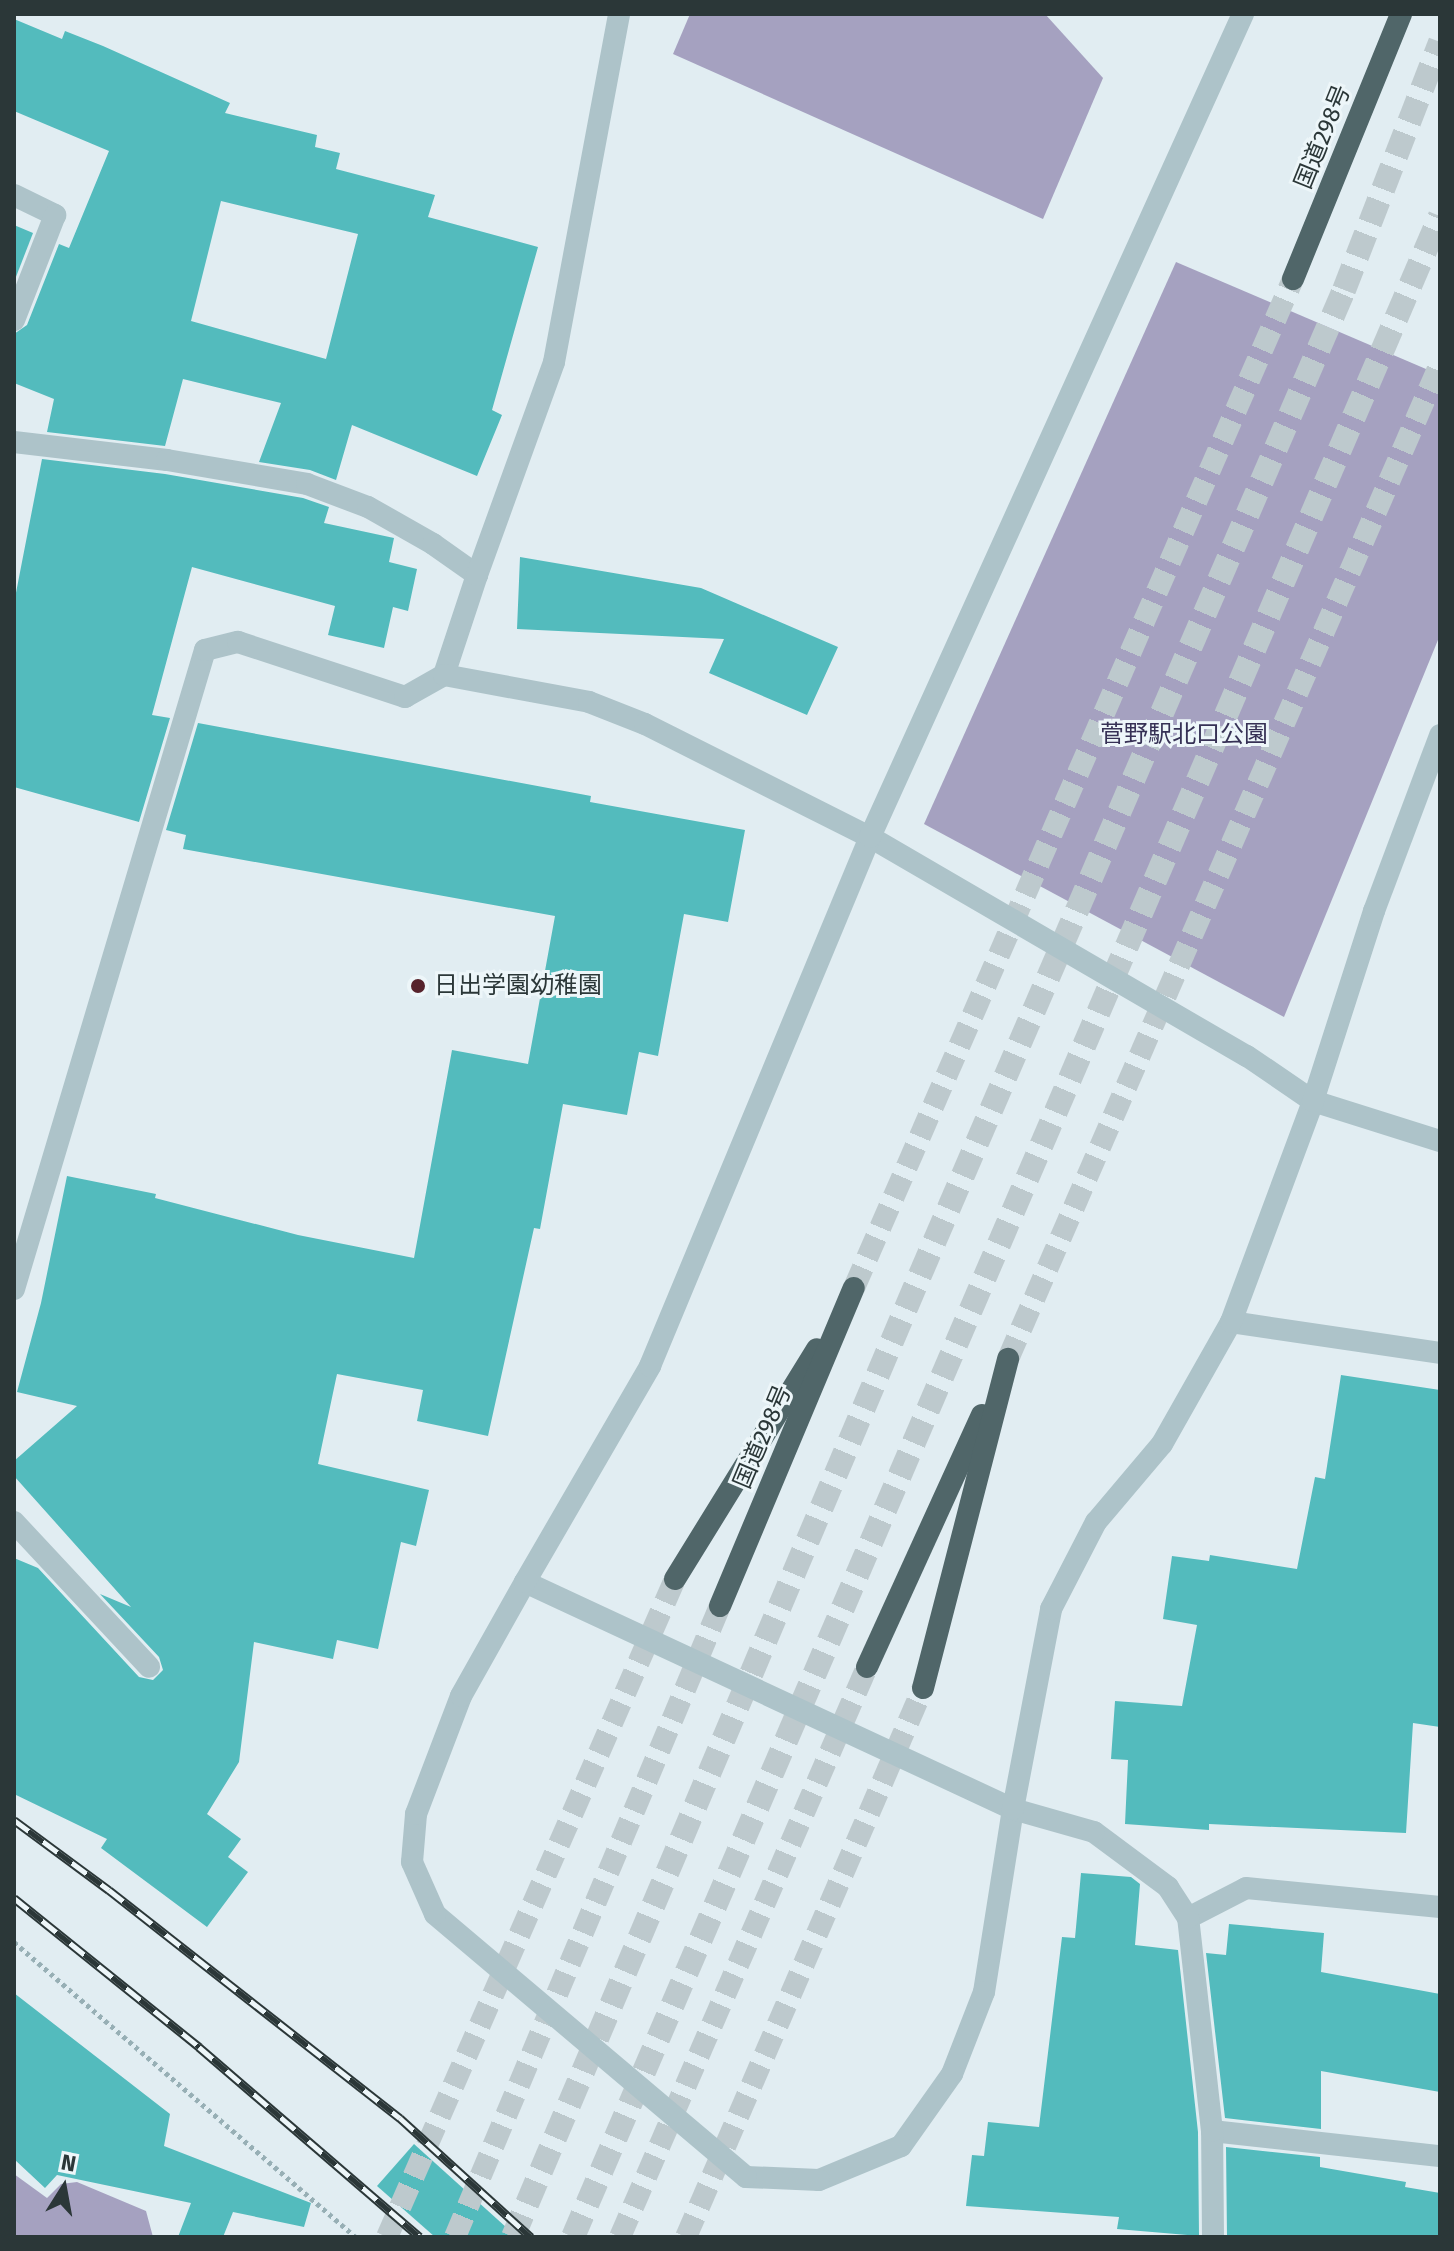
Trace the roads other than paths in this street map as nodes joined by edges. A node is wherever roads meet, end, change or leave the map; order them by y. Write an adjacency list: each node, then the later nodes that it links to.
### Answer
1 (619, 14): 8 (street)
2 (1243, 14): 11 (street)
3 (1401, 14): 5 (highway, 国道298号)
4 (14, 195): 6 (street)
5 (1293, 279)
6 (14, 320)
7 (14, 442): 8 (street)
8 (477, 575): 9 (street)
9 (444, 675): 11 (street); 14 (street)
10 (1440, 735): 12 (street)
11 (870, 837): 12 (street); 19 (street)
12 (1313, 1101): 13 (street); 15 (street)
13 (1440, 1141)
14 (14, 1289)
15 (1231, 1322): 16 (street); 24 (street)
16 (1440, 1353)
17 (14, 1522): 21 (street)
18 (675, 1579): 20 (highway, 国道298号)
19 (525, 1582): 24 (street); 24 (street)
20 (720, 1606)
21 (149, 1667)
22 (867, 1667): 23 (highway)
23 (923, 1688)
24 (1013, 1809): 26 (street)
25 (1440, 1907): 26 (street)
26 (1188, 1918): 27 (street)
27 (1212, 2131): 28 (street); 29 (street)
28 (1440, 2156)
29 (1213, 2237)

